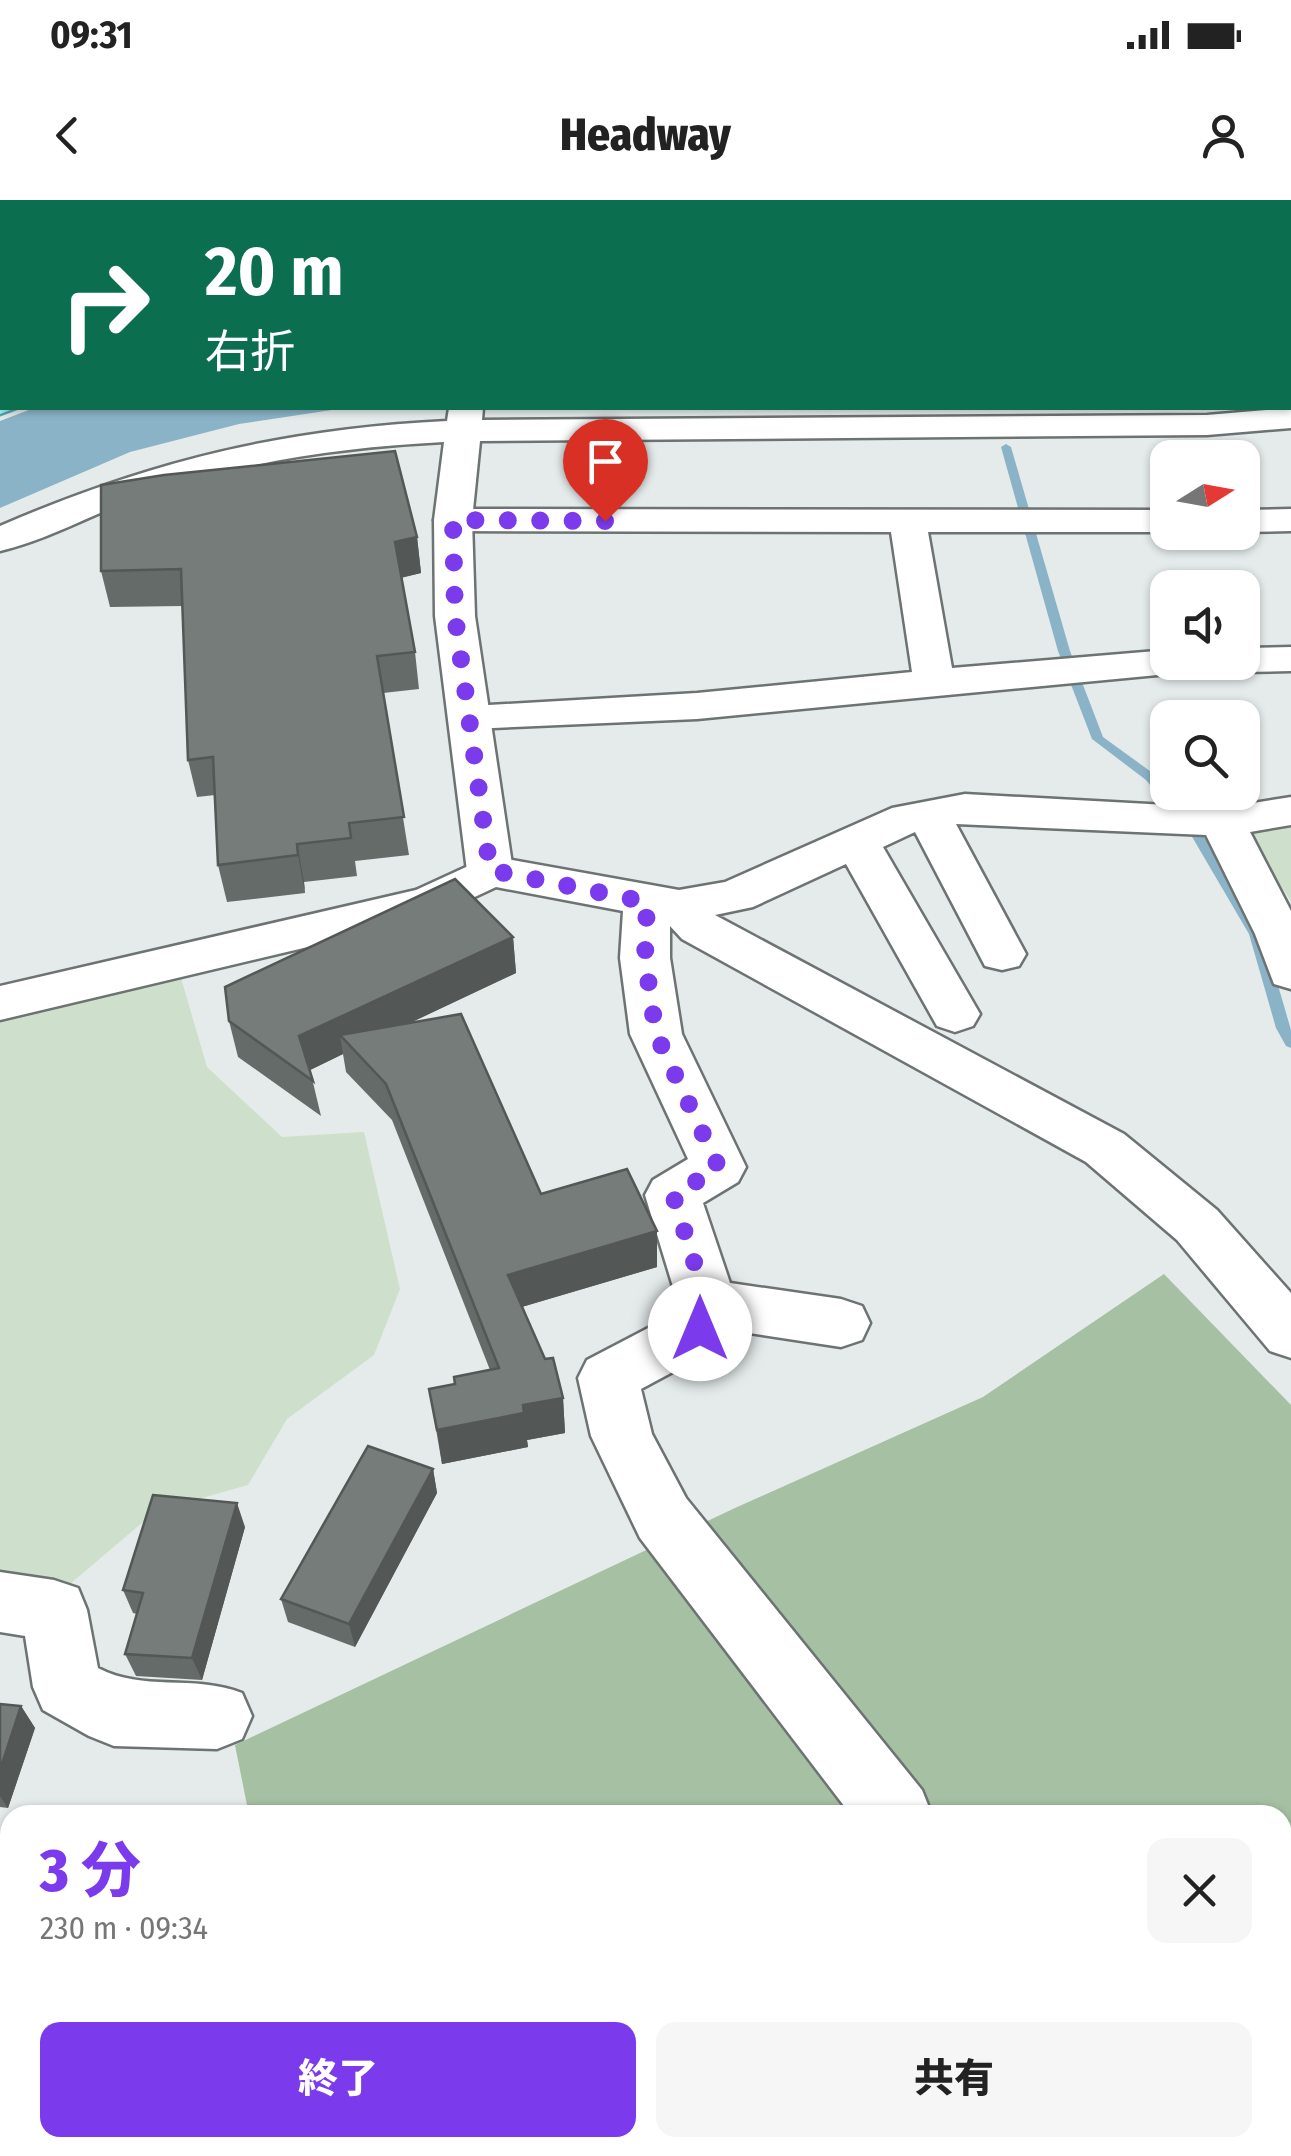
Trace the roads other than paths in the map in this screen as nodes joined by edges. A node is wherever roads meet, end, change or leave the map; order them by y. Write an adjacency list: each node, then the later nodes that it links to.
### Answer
1 (1291, 418): 2 (street)
2 (464, 419): 3 (street); 8 (street)
3 (453, 520): 7 (street); 13 (street)
4 (1291, 520): 6 (street)
5 (1150, 521): 7 (street)
6 (1260, 521)
7 (908, 523): 12 (street)
8 (0, 540)
9 (1291, 659): 10 (street)
10 (1260, 660)
11 (1150, 663): 12 (street)
12 (934, 682): 13 (street)
13 (470, 716): 18 (street)
14 (1291, 812): 16 (street)
15 (928, 814): 16 (street); 17 (street); 20 (street)
16 (1195, 820): 21 (street)
17 (856, 841): 19 (street); 23 (street)
18 (490, 870): 19 (street); 22 (street)
19 (663, 904): 24 (street); 26 (street)
20 (1002, 954)
21 (1291, 972)
22 (0, 1002)
23 (955, 1014)
24 (707, 1303): 25 (street); 29 (street)
25 (841, 1324)
26 (1291, 1334)
27 (0, 1602): 28 (street)
28 (216, 1716)
29 (888, 1805)

